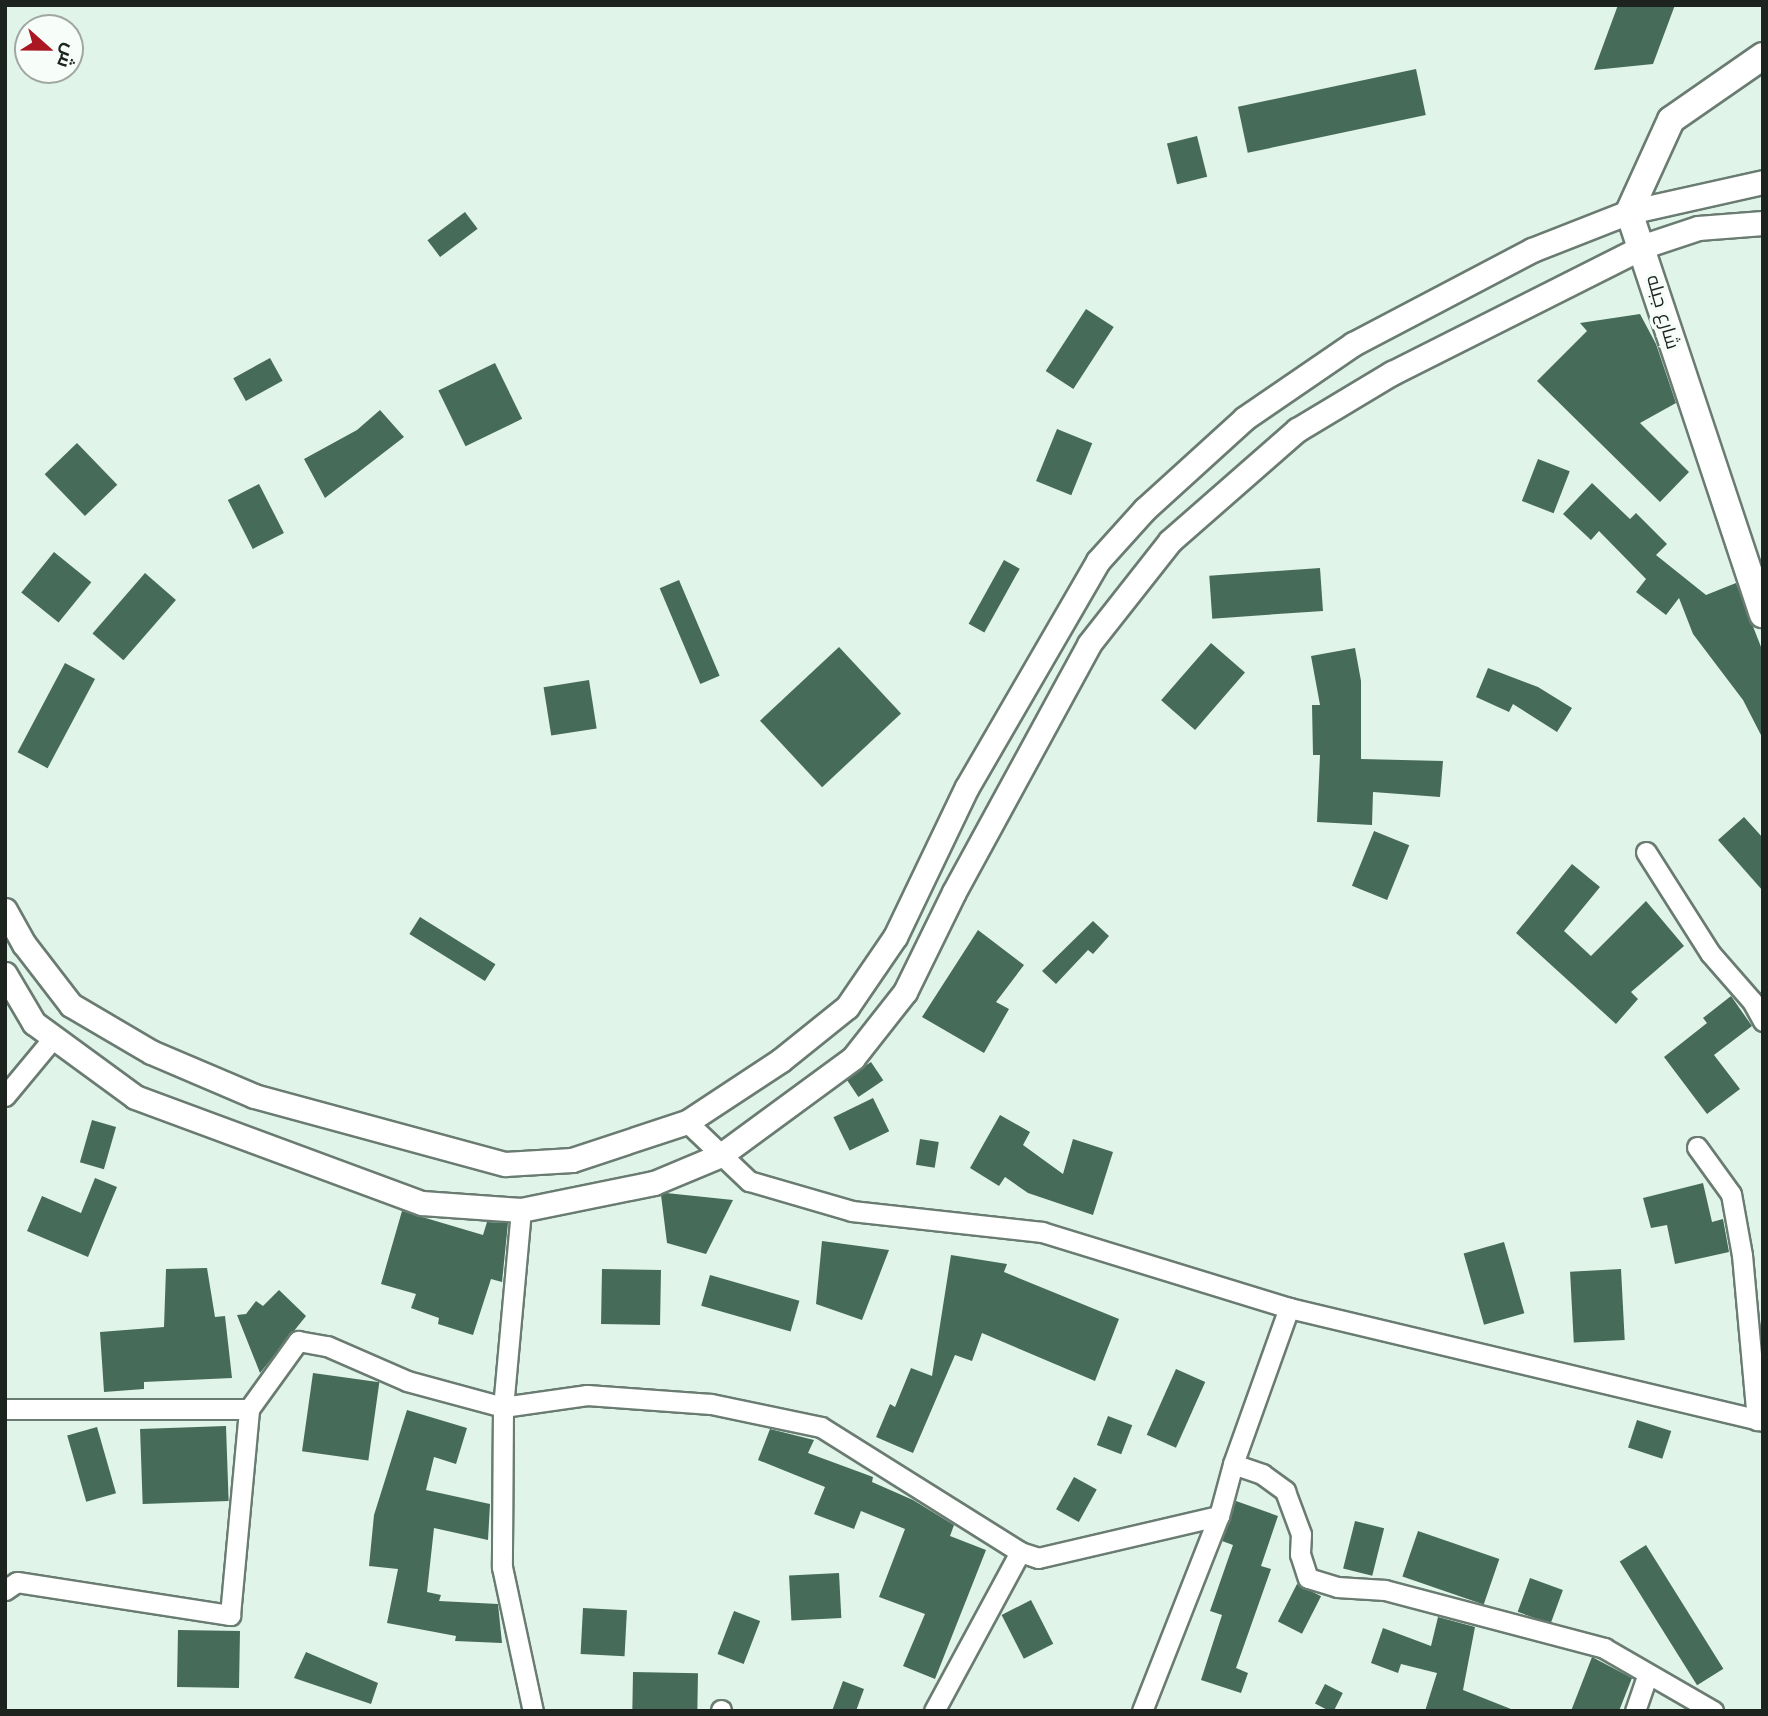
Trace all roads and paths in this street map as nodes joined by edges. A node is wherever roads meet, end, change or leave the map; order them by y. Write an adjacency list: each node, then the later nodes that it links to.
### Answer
1 (1763, 56): 3 (main road)
2 (1763, 182): 3 (street)
3 (1629, 212): 5 (main road, شارع جبله); 13 (street)
4 (1763, 223): 5 (street)
5 (1644, 246): 6 (main road, شارع جبله); 15 (street)
6 (1763, 614)
7 (1646, 852): 10 (street)
8 (5, 910): 13 (street)
9 (5, 974): 11 (street)
10 (1763, 1021)
11 (54, 1037): 12 (street); 16 (street)
12 (5, 1096)
13 (687, 1122): 15 (street)
14 (1697, 1147): 21 (street)
15 (721, 1155): 16 (street); 17 (street)
16 (520, 1210): 18 (street)
17 (1289, 1308): 21 (street); 22 (street)
18 (503, 1407): 20 (street); 24 (street); 27 (street)
19 (5, 1409): 20 (street)
20 (249, 1409): 25 (street)
21 (1760, 1420)
22 (1233, 1464): 23 (street); 26 (street)
23 (1219, 1516): 24 (street); 29 (street)
24 (1020, 1552): 28 (street)
25 (5, 1590)
26 (1648, 1674): 30 (street); 31 (street)
27 (533, 1711)
28 (934, 1711)
29 (1142, 1711)
30 (1635, 1711)
31 (1713, 1711)

